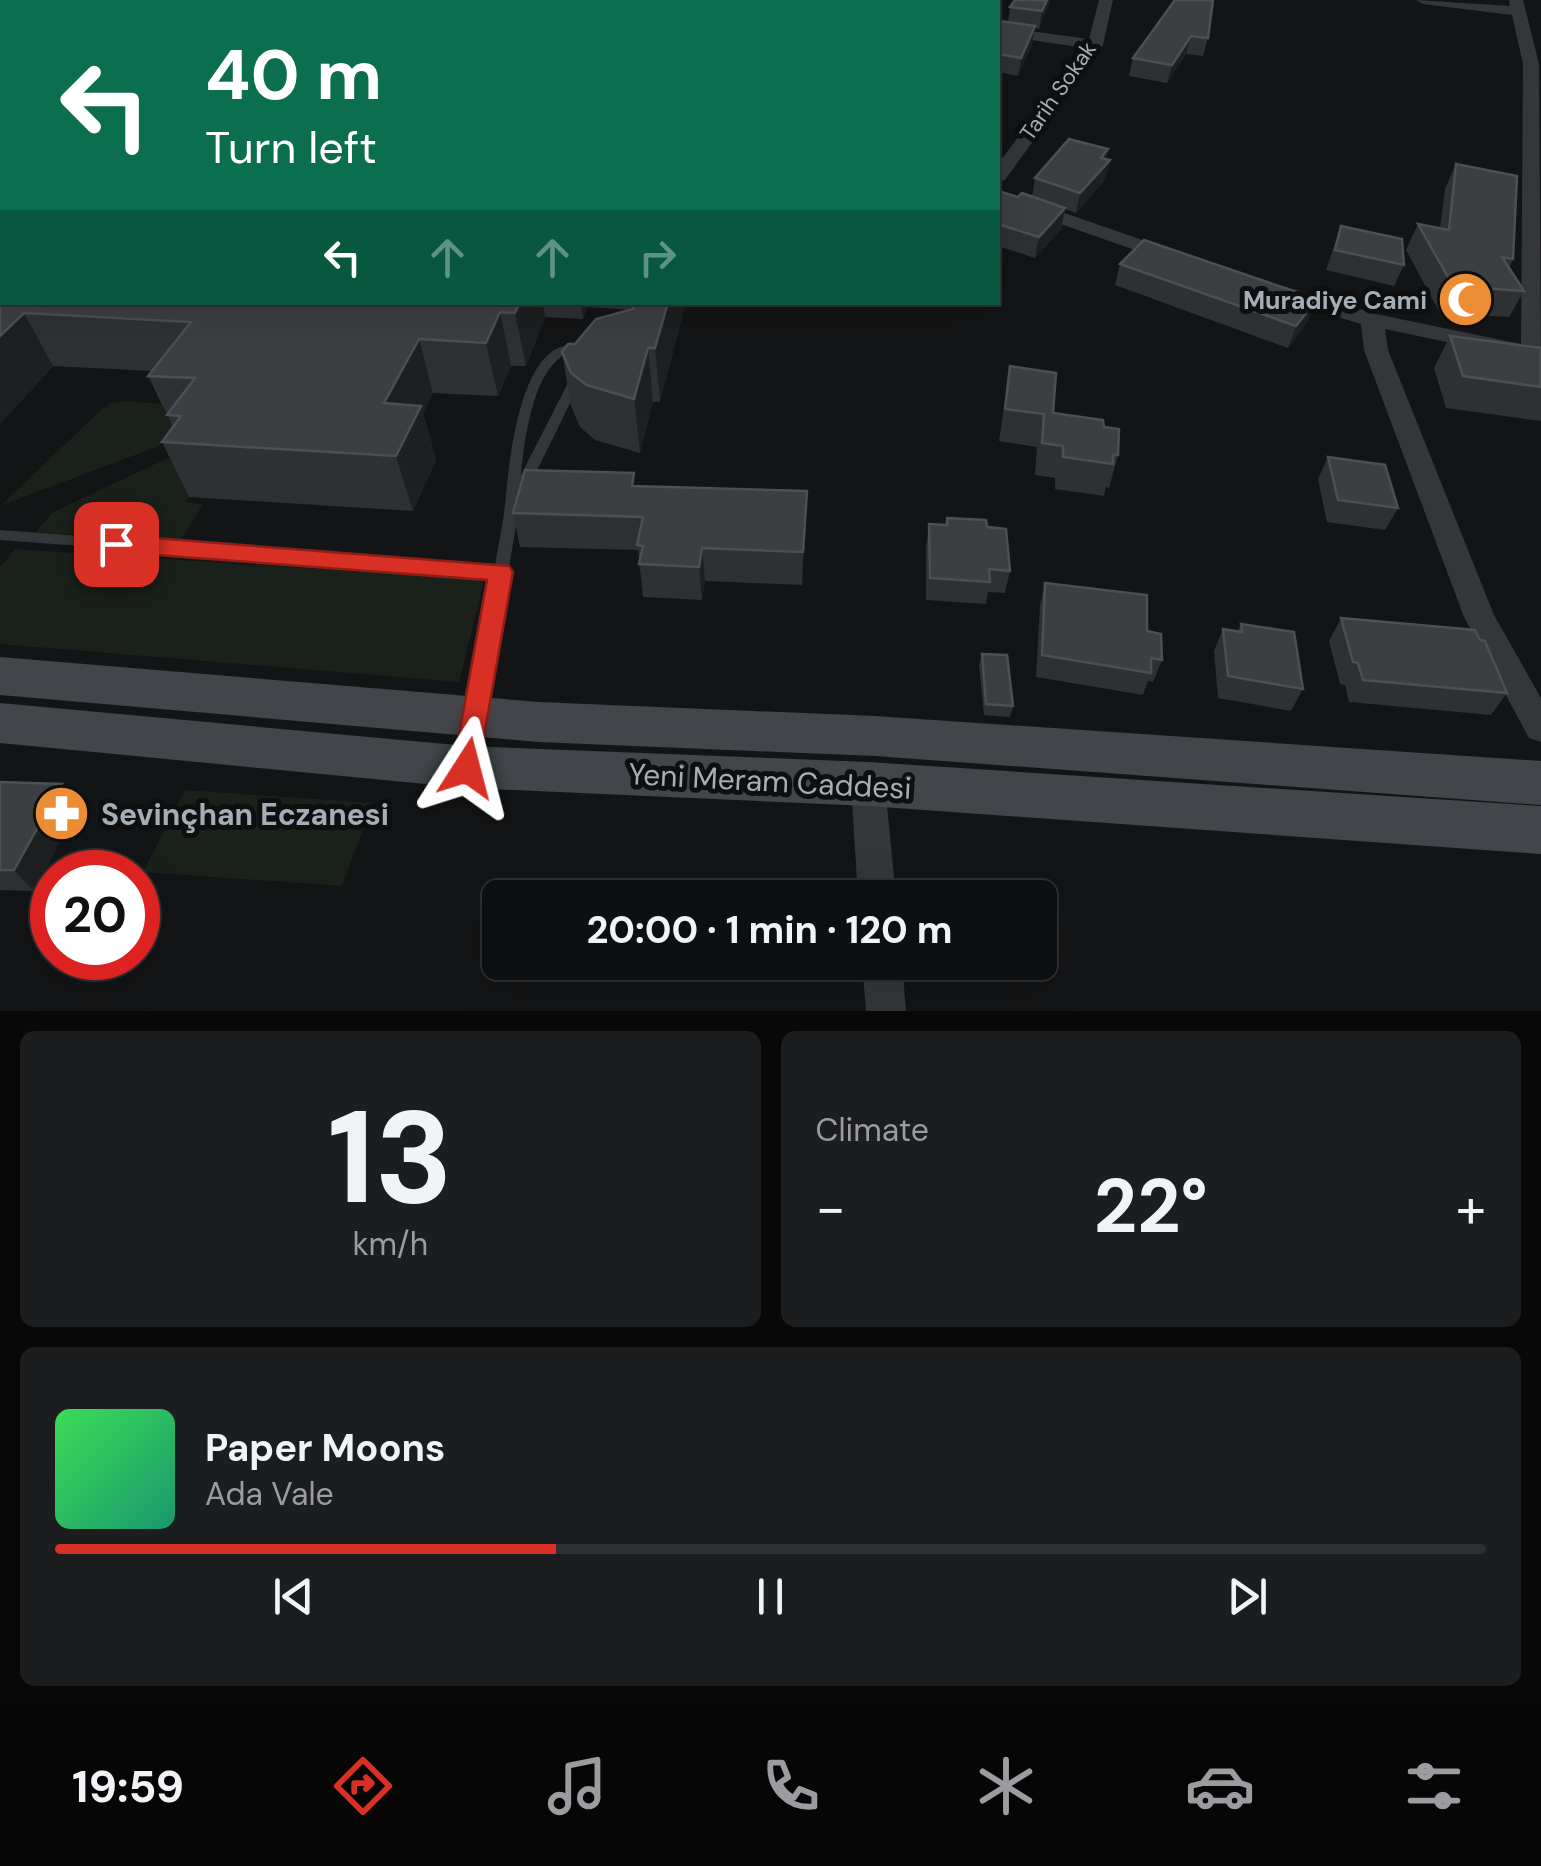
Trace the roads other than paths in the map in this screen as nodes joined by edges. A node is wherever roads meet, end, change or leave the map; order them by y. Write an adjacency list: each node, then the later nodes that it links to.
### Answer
1 (1106, 0): 5 (street, Tarih Sokak)
2 (1423, 0): 3 (street)
3 (1525, 12): 11 (street)
4 (1000, 31): 5 (street)
5 (1095, 45): 6 (street, Tarih Sokak)
6 (1000, 173)
7 (1000, 197): 8 (street)
8 (1198, 266)
9 (1251, 284): 10 (street)
10 (1372, 320): 11 (street); 18 (street)
11 (1537, 354)
12 (512, 507): 12 (lane); 14 (lane)
13 (0, 535): 14 (lane)
14 (501, 572): 16 (lane)
15 (0, 676): 16 (main road, Yeni Meram Caddesi)
16 (476, 715): 19 (lane); 20 (main road, Yeni Meram Caddesi)
17 (0, 723): 19 (main road, Yeni Meram Caddesi)
18 (1541, 728)
19 (467, 768): 21 (main road, Yeni Meram Caddesi)
20 (1541, 783)
21 (868, 784): 22 (main road, Yeni Meram Caddesi); 23 (street)
22 (1541, 830)
23 (876, 880)
24 (883, 980): 25 (street)
25 (886, 1011)

